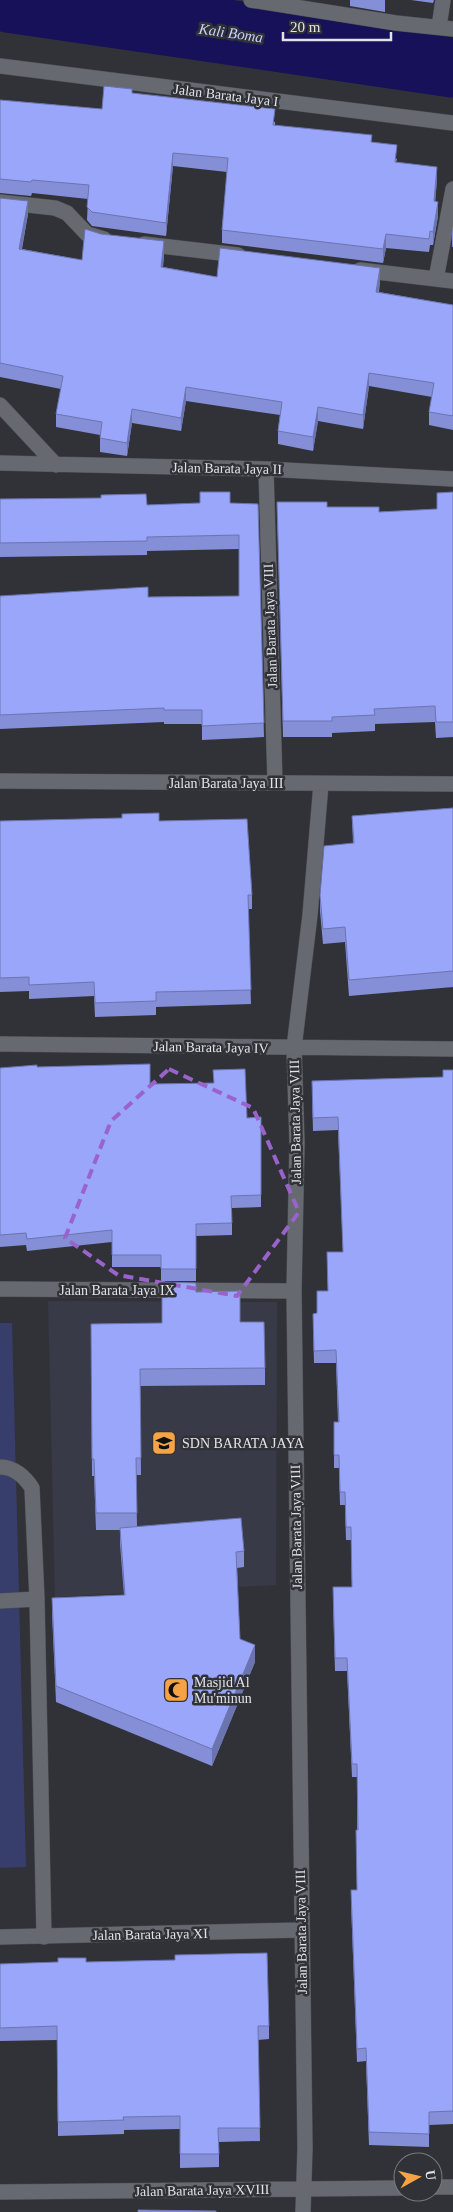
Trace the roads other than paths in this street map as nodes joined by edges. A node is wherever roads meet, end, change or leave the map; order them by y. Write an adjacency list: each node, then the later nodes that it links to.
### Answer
1 (251, 0): 3 (street)
2 (443, 0): 3 (street)
3 (446, 28)
4 (0, 66): 5 (street, Jalan Barata Jaya I)
5 (453, 123)
6 (453, 189): 10 (street)
7 (0, 202): 8 (street)
8 (250, 256)
9 (348, 268): 10 (street)
10 (436, 279): 11 (street)
11 (453, 282)
12 (0, 405): 14 (street)
13 (0, 463): 14 (street, Jalan Barata Jaya II)
14 (56, 465): 15 (street, Jalan Barata Jaya II)
15 (266, 469): 16 (street, Jalan Barata Jaya II); 18 (street, Jalan Barata Jaya VIII)
16 (453, 479)
17 (0, 781): 18 (street, Jalan Barata Jaya III)
18 (275, 783): 19 (street, Jalan Barata Jaya III)
19 (321, 784): 20 (street, Jalan Barata Jaya III); 22 (street, Jalan Barata Jaya VIII)
20 (453, 784)
21 (0, 1044): 22 (street, Jalan Barata Jaya IV)
22 (294, 1048): 23 (street, Jalan Barata Jaya IV); 25 (street, Jalan Barata Jaya VIII)
23 (453, 1049)
24 (0, 1289): 25 (street, Jalan Barata Jaya IX)
25 (294, 1291): 29 (street, Jalan Barata Jaya VIII)
26 (0, 1467): 27 (street)
27 (37, 1599): 28 (street); 31 (street)
28 (0, 1601)
29 (301, 1930): 31 (street, Jalan Barata Jaya XI); 33 (street, Jalan Barata Jaya VIII)
30 (0, 1937): 31 (street, Jalan Barata Jaya XI)
31 (44, 1937)
32 (393, 2188): 33 (street, Jalan Barata Jaya XVIII)
33 (303, 2189): 34 (street, Jalan Barata Jaya XVIII); 35 (street, Jalan Barata Jaya VIII)
34 (0, 2192)
35 (304, 2212)

